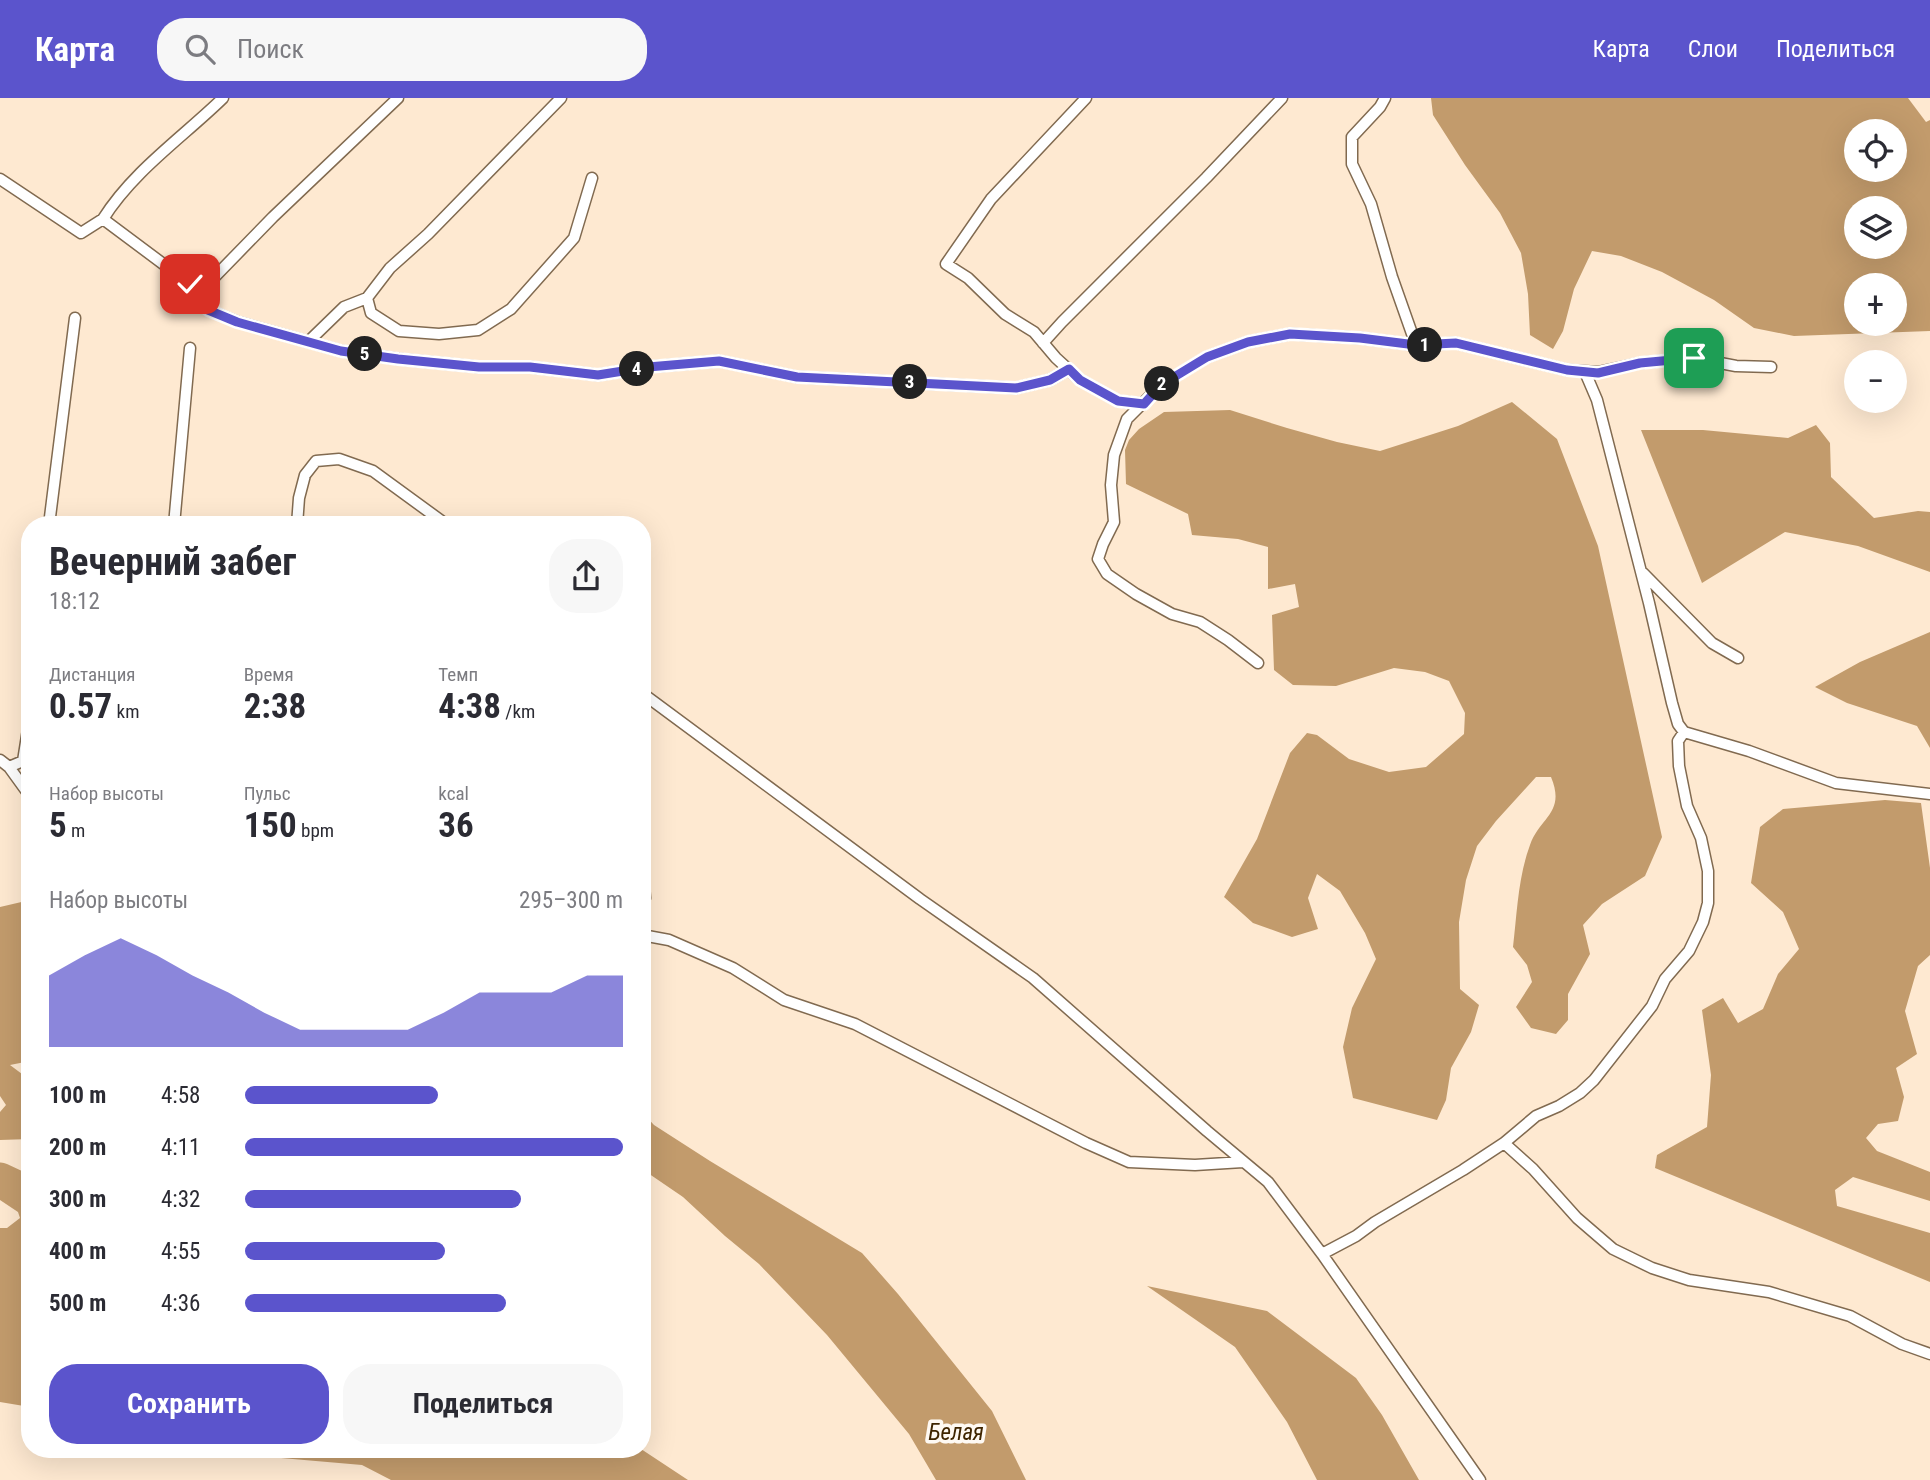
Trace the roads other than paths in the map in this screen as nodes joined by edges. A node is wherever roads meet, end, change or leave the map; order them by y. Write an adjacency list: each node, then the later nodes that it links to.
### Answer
1 (223, 98): 9 (lane)
2 (398, 98): 10 (lane)
3 (561, 98): 11 (lane)
4 (1086, 98): 14 (lane)
5 (1282, 98): 14 (lane)
6 (1385, 98): 15 (lane)
7 (592, 178): 11 (lane)
8 (0, 179): 9 (lane)
9 (103, 219): 10 (lane)
10 (197, 295): 13 (lane)
11 (367, 298): 13 (lane)
12 (75, 318): 21 (lane)
13 (309, 341): 18 (lane)
14 (1043, 343): 18 (lane)
15 (1416, 345): 19 (lane); 20 (lane)
16 (190, 348): 22 (lane)
17 (1771, 367): 19 (lane)
18 (1069, 369): 20 (lane)
19 (1585, 372): 25 (lane)
20 (1144, 404): 27 (lane)
21 (50, 516)
22 (175, 516)
23 (298, 516): 24 (lane)
24 (435, 516)
25 (1640, 570): 26 (lane); 29 (lane)
26 (1738, 658)
27 (1258, 663)
28 (651, 701): 35 (lane)
29 (1684, 732): 32 (lane); 34 (lane)
30 (4, 764): 31 (lane)
31 (21, 785)
32 (1930, 794)
33 (651, 937): 35 (lane)
34 (1504, 1143): 36 (lane); 37 (lane)
35 (1243, 1162): 36 (lane)
36 (1322, 1254): 38 (lane)
37 (1930, 1354)
38 (1480, 1480)

